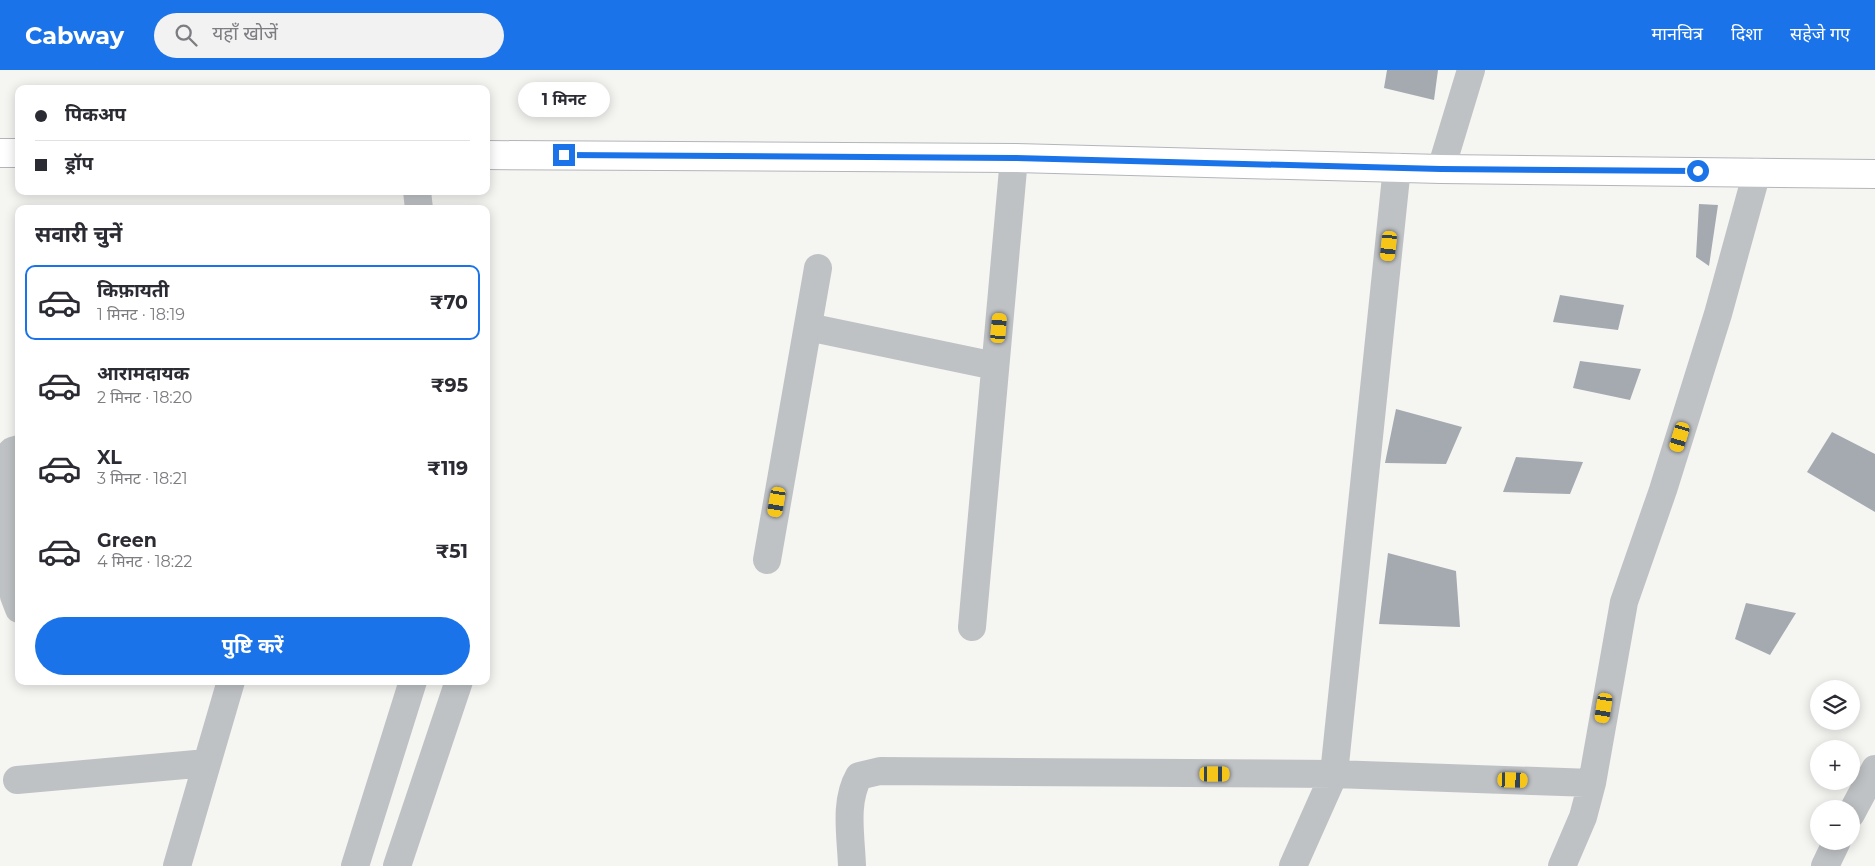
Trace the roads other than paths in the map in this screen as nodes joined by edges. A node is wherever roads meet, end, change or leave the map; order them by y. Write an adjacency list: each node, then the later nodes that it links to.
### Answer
1 (1471, 70): 7 (street)
2 (0, 153): 3 (street)
3 (15, 153)
4 (490, 155): 5 (street)
5 (1014, 158): 6 (street); 12 (street)
6 (1397, 167): 7 (street); 22 (street)
7 (1441, 169): 8 (street)
8 (1758, 172): 9 (street); 25 (street)
9 (1875, 174)
10 (818, 268): 11 (street)
11 (808, 327): 12 (street); 14 (street)
12 (995, 366): 16 (street)
13 (15, 450): 15 (street)
14 (767, 560)
15 (15, 599)
16 (972, 627)
17 (230, 685): 20 (street)
18 (412, 685): 24 (street)
19 (458, 685): 26 (street)
20 (207, 763): 23 (street); 29 (street)
21 (1875, 769): 27 (street)
22 (1334, 774): 25 (street); 32 (street); 33 (street)
23 (17, 780)
24 (380, 780): 26 (street); 30 (street)
25 (1592, 783): 34 (street)
26 (422, 792): 31 (street)
27 (1858, 800)
28 (1832, 850): 35 (street)
29 (177, 866)
30 (355, 866)
31 (397, 866)
32 (852, 866)
33 (1293, 866)
34 (1562, 866)
35 (1824, 866)

